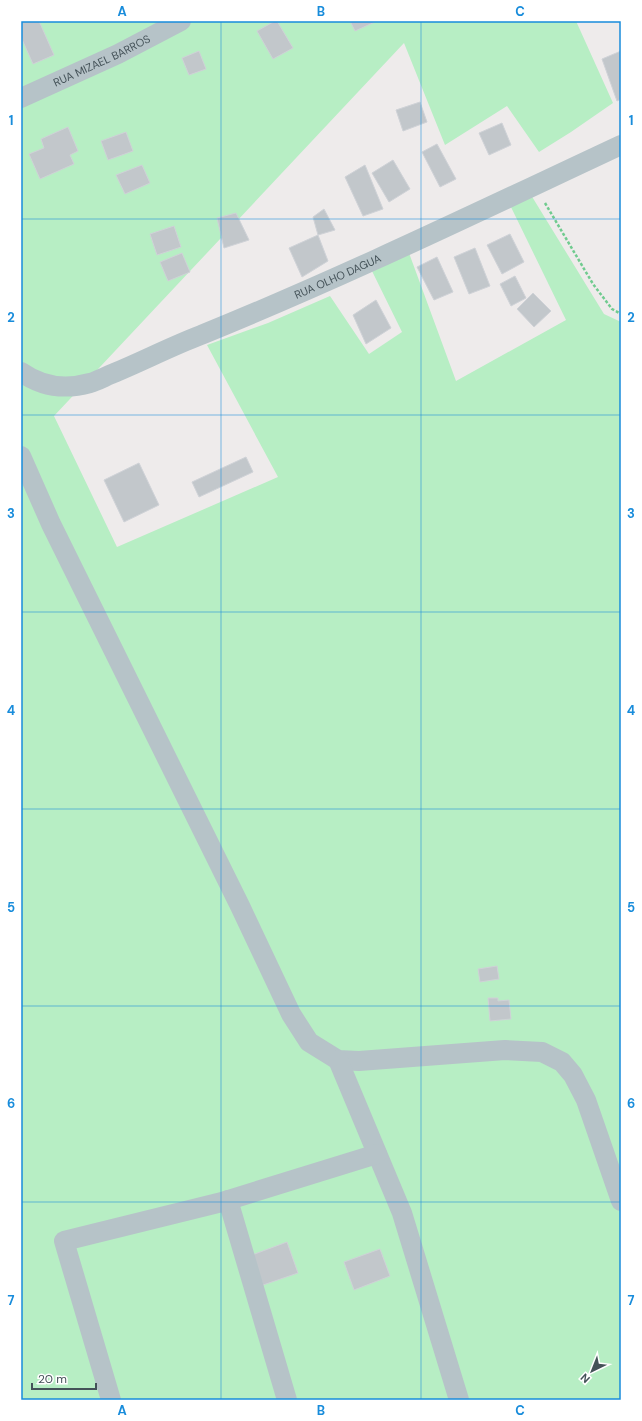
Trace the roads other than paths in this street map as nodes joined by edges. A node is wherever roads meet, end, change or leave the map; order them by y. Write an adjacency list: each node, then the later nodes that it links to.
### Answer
1 (181, 21): 2 (street, RUA MIZAEL BARROS)
2 (21, 98)
3 (621, 145): 4 (street, RUA OLHO DAGUA)
4 (21, 372)
5 (21, 456): 6 (street)
6 (338, 1060): 7 (street); 9 (street)
7 (377, 1154): 8 (street); 12 (street)
8 (228, 1200): 10 (street); 11 (street)
9 (621, 1201)
10 (111, 1400)
11 (286, 1400)
12 (459, 1400)

